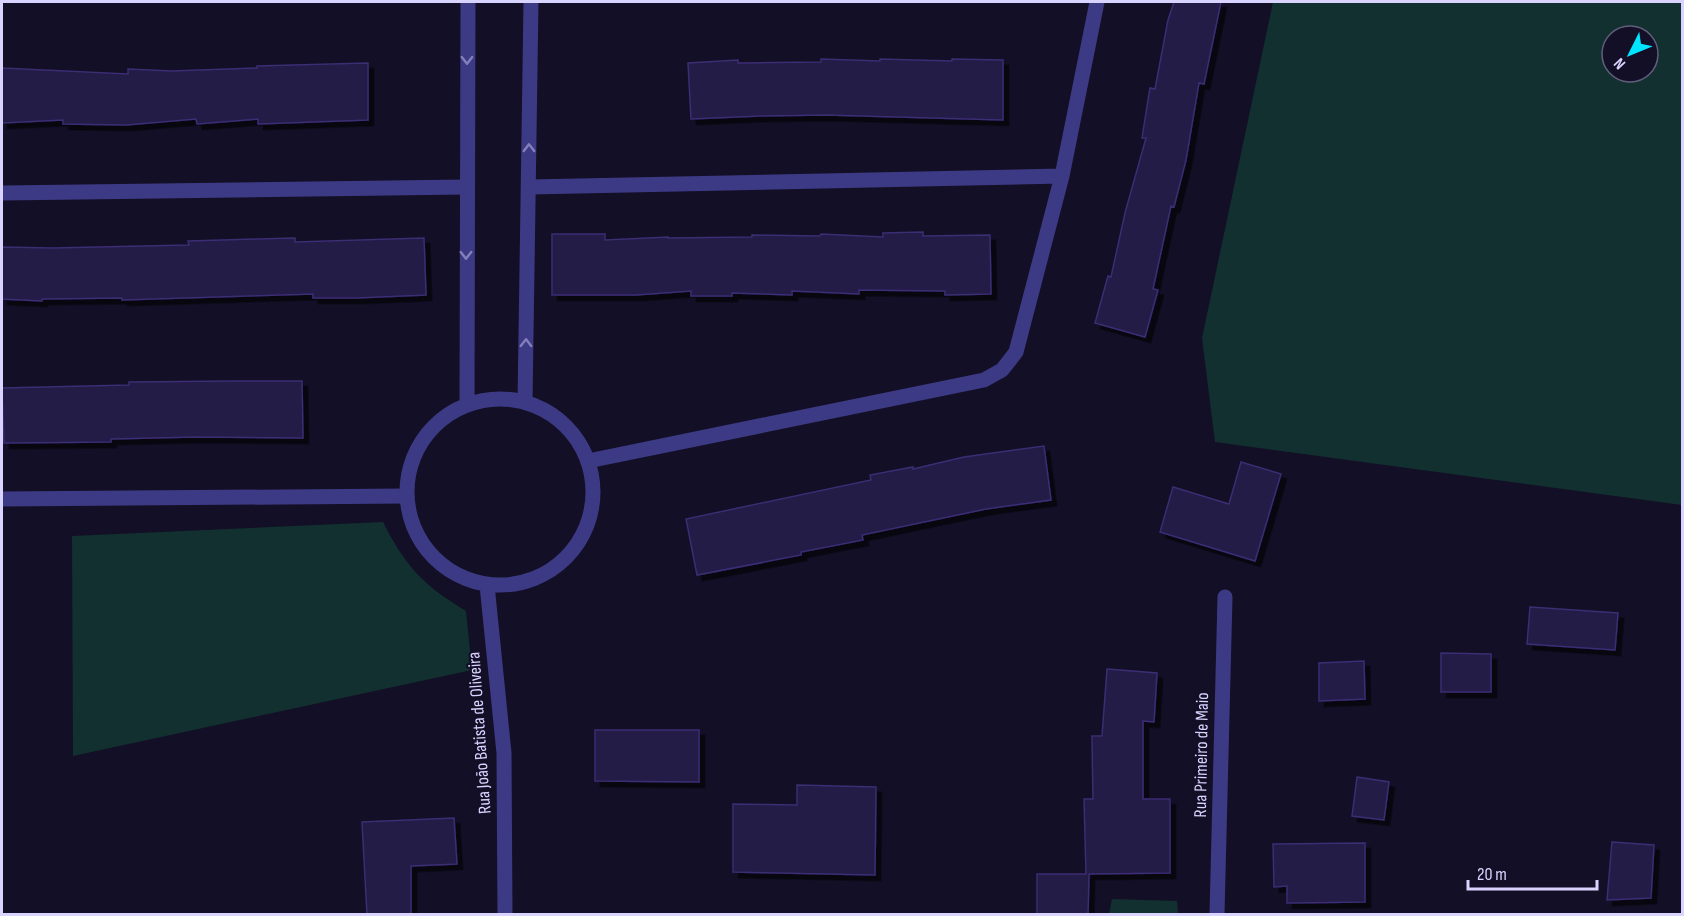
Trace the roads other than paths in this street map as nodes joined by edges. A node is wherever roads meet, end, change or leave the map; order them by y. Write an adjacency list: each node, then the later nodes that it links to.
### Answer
1 (468, 2): 6 (street, one-way to 6)
2 (531, 2): 5 (street, one-way to 2)
3 (1097, 2): 4 (street)
4 (1062, 176): 5 (street); 10 (street)
5 (529, 186): 8 (street, one-way to 5)
6 (466, 187): 7 (street); 9 (street, one-way to 9)
7 (2, 193)
8 (525, 402): 9 (street); 10 (street)
9 (467, 403): 11 (street)
10 (588, 460): 13 (street)
11 (406, 496): 12 (street); 13 (street)
12 (2, 500)
13 (487, 585): 15 (street, Rua João Batista de Oliveira)
14 (1225, 597): 16 (street, Rua Primeiro de Maio)
15 (505, 915)
16 (1217, 915)

